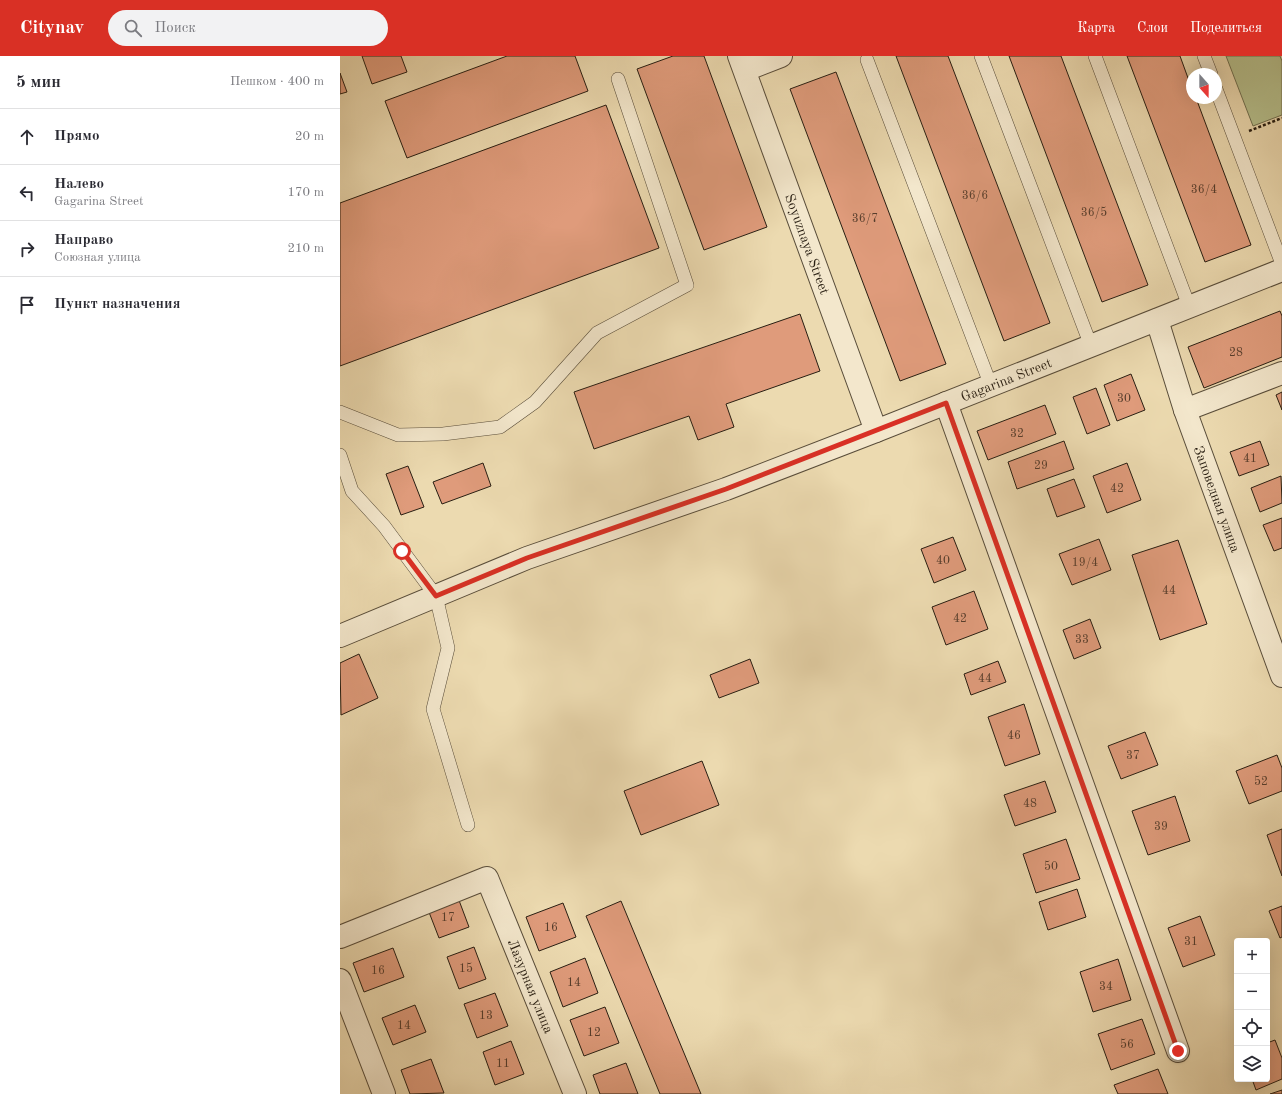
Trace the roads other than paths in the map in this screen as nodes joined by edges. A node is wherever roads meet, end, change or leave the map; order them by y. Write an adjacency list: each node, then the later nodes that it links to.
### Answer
1 (781, 56): 6 (street)
2 (981, 56): 14 (lane)
3 (1095, 56): 12 (lane)
4 (1204, 56): 7 (lane)
5 (867, 60): 16 (lane)
6 (742, 63): 20 (street, Soyuznaya Street)
7 (1208, 68)
8 (618, 79): 19 (lane)
9 (1222, 104): 10 (lane)
10 (1282, 264)
11 (1282, 270): 12 (street, Gagarina Street)
12 (1189, 306): 13 (street, Gagarina Street)
13 (1157, 320): 14 (street, Gagarina Street); 18 (street, Заповедная улица)
14 (1091, 346): 16 (street, Gagarina Street)
15 (1282, 373): 18 (street)
16 (991, 386): 17 (street, Gagarina Street)
17 (946, 403): 20 (street, Gagarina Street); 28 (street)
18 (1185, 410): 24 (street, Заповедная улица)
19 (340, 412)
20 (876, 431): 22 (street, Gagarina Street)
21 (340, 455): 22 (lane)
22 (436, 596): 23 (street, Gagarina Street); 25 (lane)
23 (340, 636)
24 (1282, 676)
25 (468, 825)
26 (340, 937): 30 (street, Лазурная улица)
27 (340, 980): 29 (street)
28 (1178, 1051)
29 (384, 1094)
30 (575, 1094)

